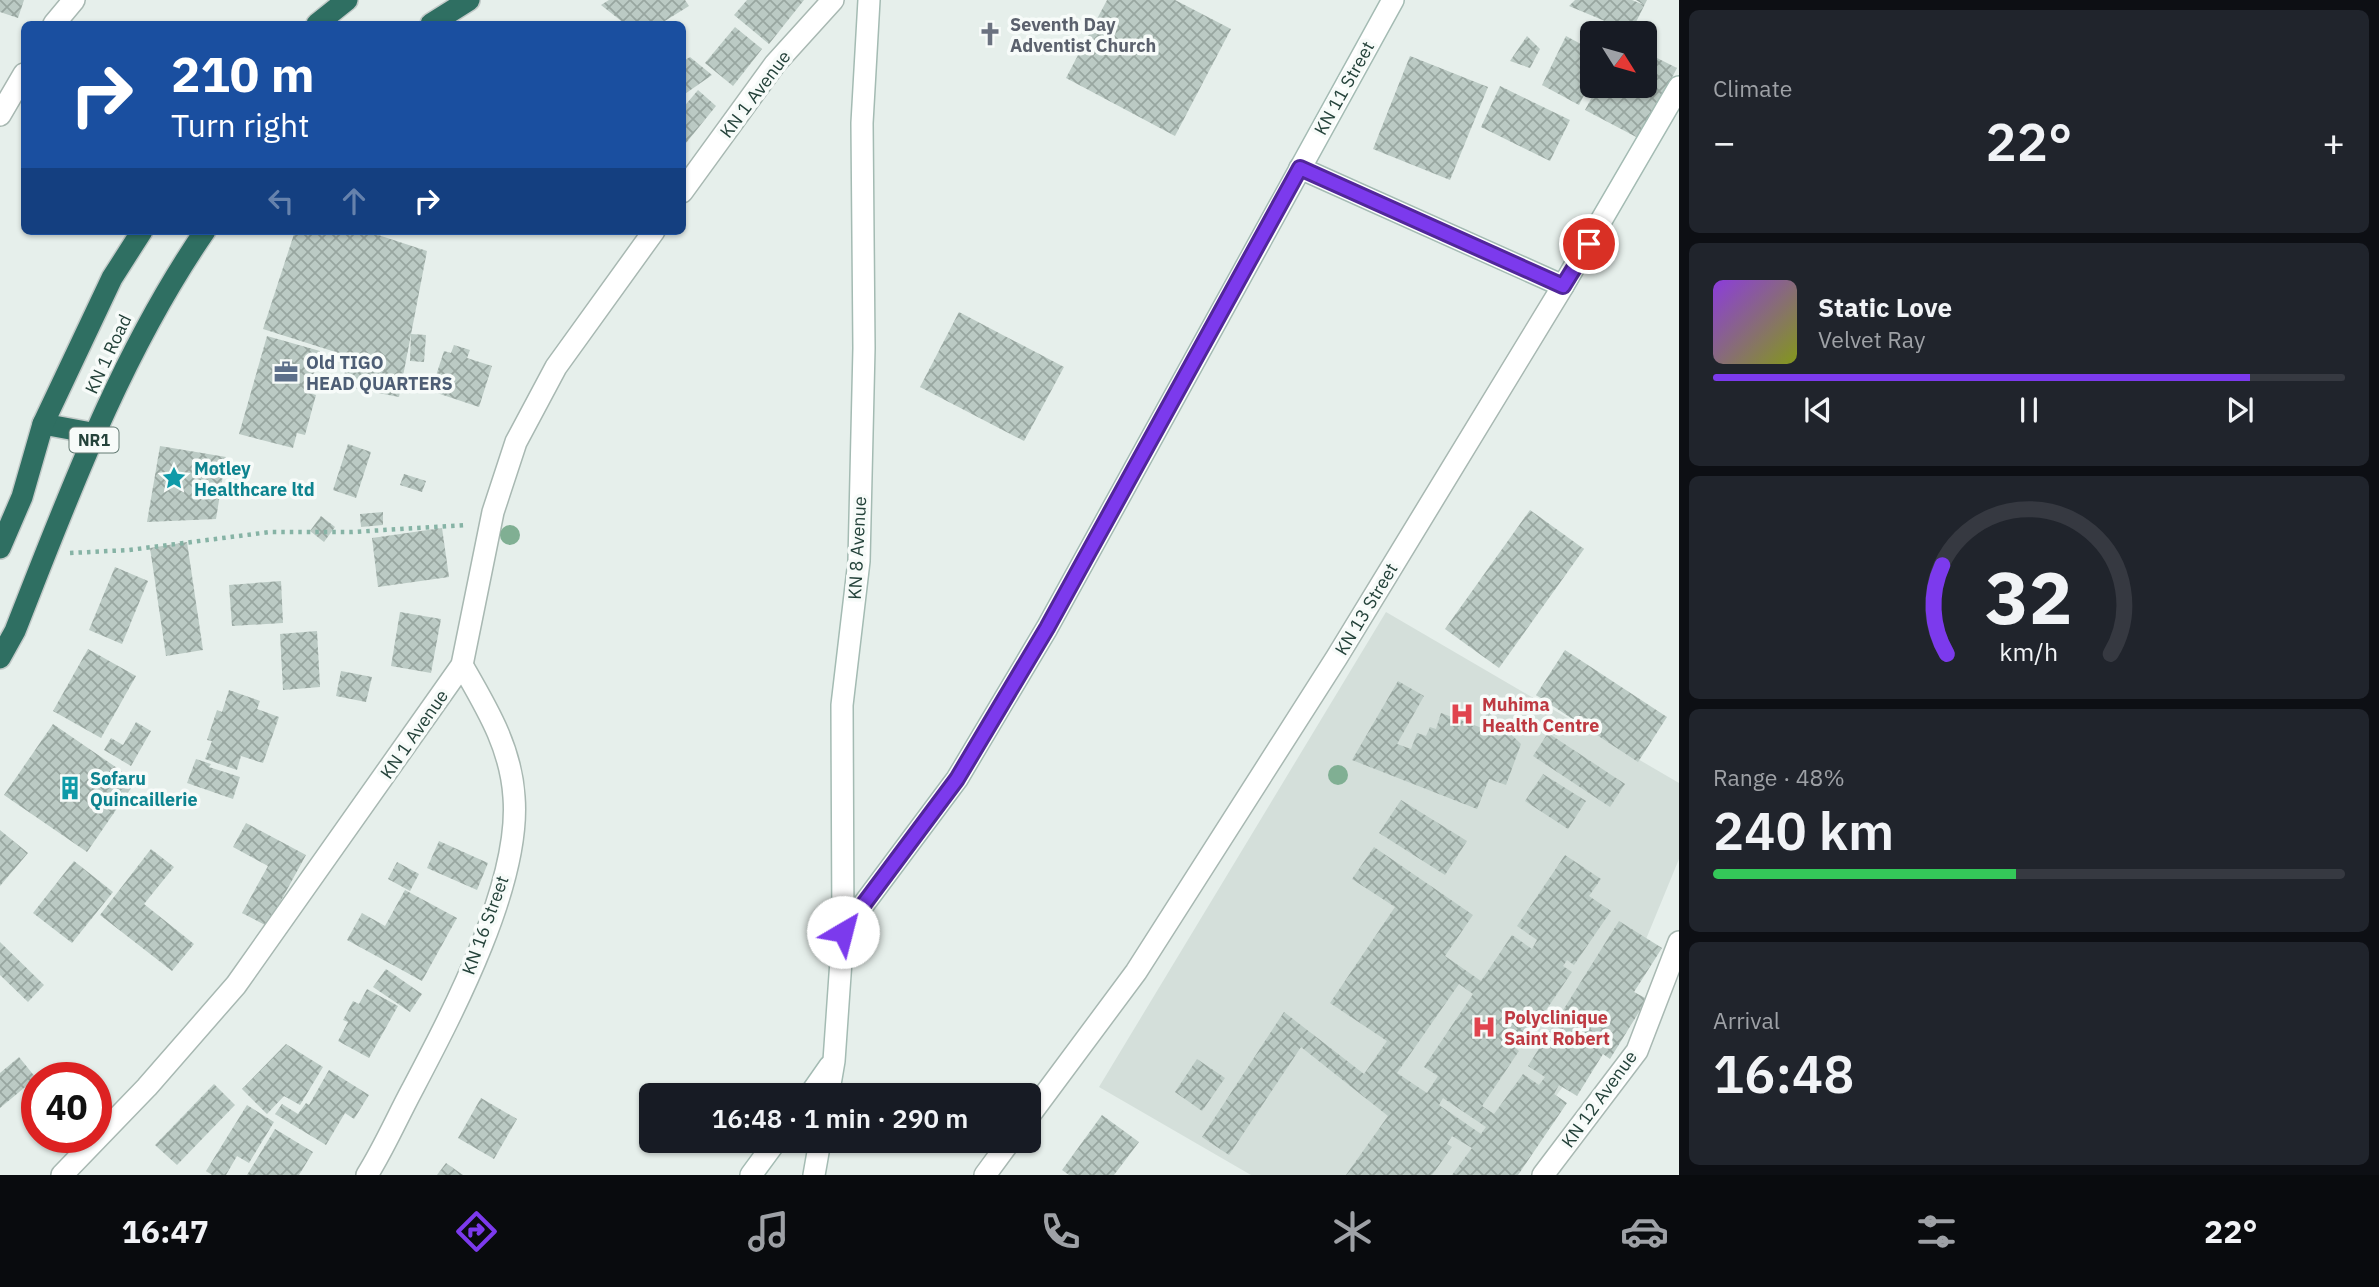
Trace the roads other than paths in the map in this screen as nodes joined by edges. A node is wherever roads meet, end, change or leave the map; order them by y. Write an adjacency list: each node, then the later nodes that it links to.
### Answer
1 (74, 0): 7 (street)
2 (347, 0): 8 (highway)
3 (469, 0): 9 (highway)
4 (832, 0): 14 (street, KN 1 Avenue)
5 (869, 0): 24 (street, KN 8 Avenue)
6 (1393, 0): 13 (street, KN 11 Street)
7 (59, 21)
8 (321, 21)
9 (436, 21)
10 (21, 79): 12 (street)
11 (1679, 87): 18 (street, KN 13 Street)
12 (0, 115)
13 (1300, 168): 18 (street); 24 (street, KN 11 Street)
14 (686, 186)
15 (139, 235): 19 (highway, KN 1 Road / NR1)
16 (202, 235): 20 (highway, KN 1 Road / NR1)
17 (651, 235): 23 (street, KN 1 Avenue)
18 (1563, 286): 29 (street, KN 13 Street)
19 (43, 424): 20 (highway); 21 (highway, KN 1 Road / NR1)
20 (97, 434): 22 (highway, KN 1 Road / NR1)
21 (0, 548)
22 (0, 658)
23 (462, 665): 33 (street, KN 1 Avenue); 34 (street, KN 16 Street)
24 (843, 932): 26 (street, KN 8 Avenue)
25 (1679, 942): 38 (street, KN 12 Avenue)
26 (834, 1061): 27 (street); 28 (street, KN 8 Avenue)
27 (818, 1083)
28 (830, 1083)
29 (1041, 1100)
30 (767, 1153): 35 (street)
31 (818, 1153): 36 (street)
32 (1001, 1153): 37 (street)
33 (62, 1175)
34 (367, 1175)
35 (751, 1175)
36 (814, 1175)
37 (985, 1175)
38 (1543, 1175)

